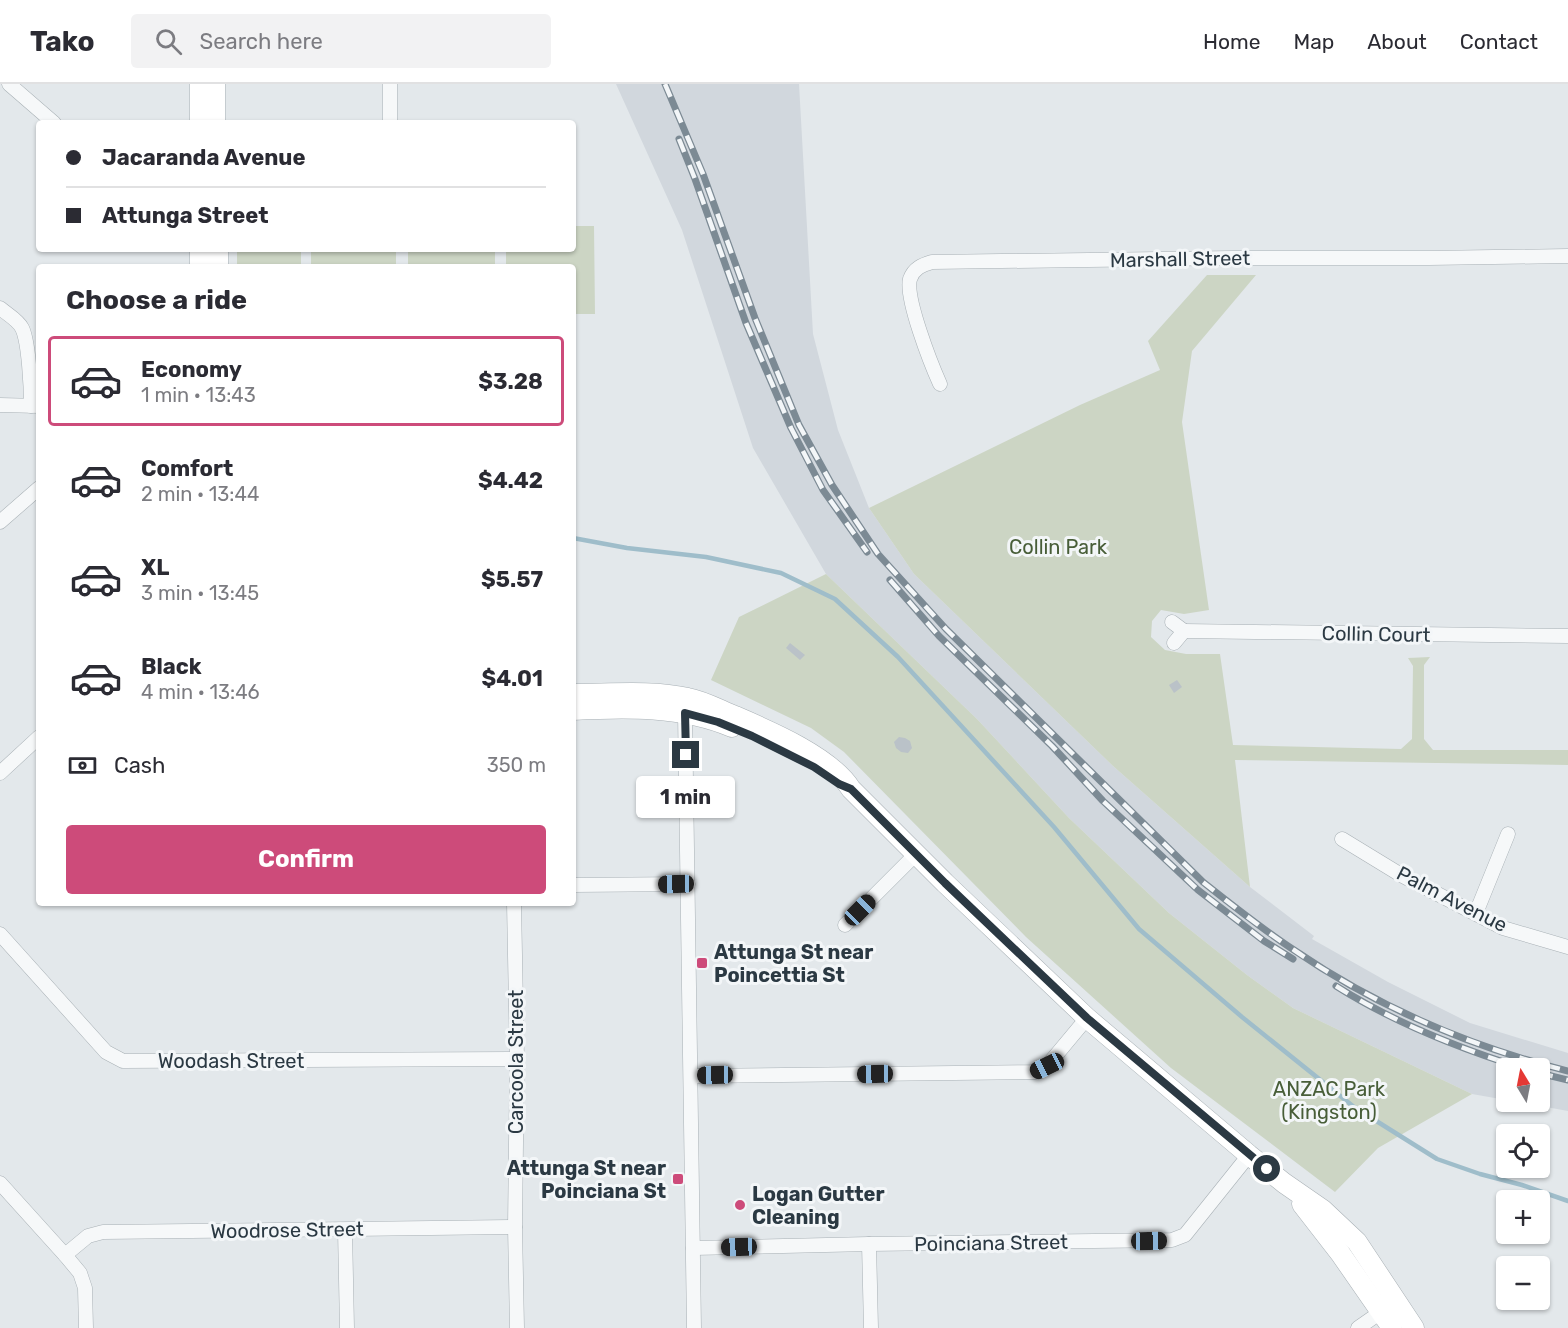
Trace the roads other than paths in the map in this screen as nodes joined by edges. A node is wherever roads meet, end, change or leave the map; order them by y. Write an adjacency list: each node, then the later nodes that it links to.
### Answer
1 (9, 84): 5 (street)
2 (200, 84): 6 (street)
3 (214, 84): 7 (street)
4 (390, 84): 8 (street)
5 (51, 120)
6 (200, 120)
7 (215, 120)
8 (390, 120)
9 (1568, 256): 11 (street, Marshall Street)
10 (0, 308): 13 (street)
11 (940, 384)
12 (0, 405): 13 (street)
13 (35, 406)
14 (36, 491): 15 (street)
15 (0, 522)
16 (1172, 622): 17 (street)
17 (1184, 631): 18 (street, Collin Court); 19 (street)
18 (1568, 636)
19 (1174, 644)
20 (576, 694): 21 (street)
21 (687, 705): 22 (street); 27 (street); 28 (street)
22 (576, 710)
23 (36, 740): 24 (street)
24 (0, 773)
25 (1508, 834): 31 (street)
26 (1342, 839): 31 (street, Palm Avenue)
27 (917, 853): 32 (street); 35 (street)
28 (688, 884): 29 (street); 37 (street)
29 (576, 885)
30 (514, 906): 36 (street, Carcoola Street)
31 (1476, 913): 34 (street, Palm Avenue)
32 (846, 925)
33 (0, 934): 36 (street, Woodash Street)
34 (1568, 946)
35 (1087, 1018): 37 (street); 38 (street)
36 (517, 1059): 41 (street, Carcoola Street)
37 (691, 1076): 44 (street)
38 (1249, 1155): 40 (street); 43 (street, Poinciana Street)
39 (0, 1183): 45 (street)
40 (1284, 1183): 46 (street); 47 (street)
41 (515, 1227): 42 (street, Woodrose Street); 51 (street, Carcoola Street)
42 (345, 1230): 45 (street, Woodrose Street); 50 (street)
43 (869, 1244): 44 (street, Poinciana Street); 53 (street)
44 (693, 1248): 52 (street)
45 (65, 1255): 49 (street)
46 (1369, 1259): 47 (street); 55 (street)
47 (1352, 1270): 48 (street)
48 (1387, 1320): 54 (street)
49 (86, 1328)
50 (347, 1328)
51 (517, 1328)
52 (694, 1328)
53 (871, 1328)
54 (1358, 1328)
55 (1414, 1328)

